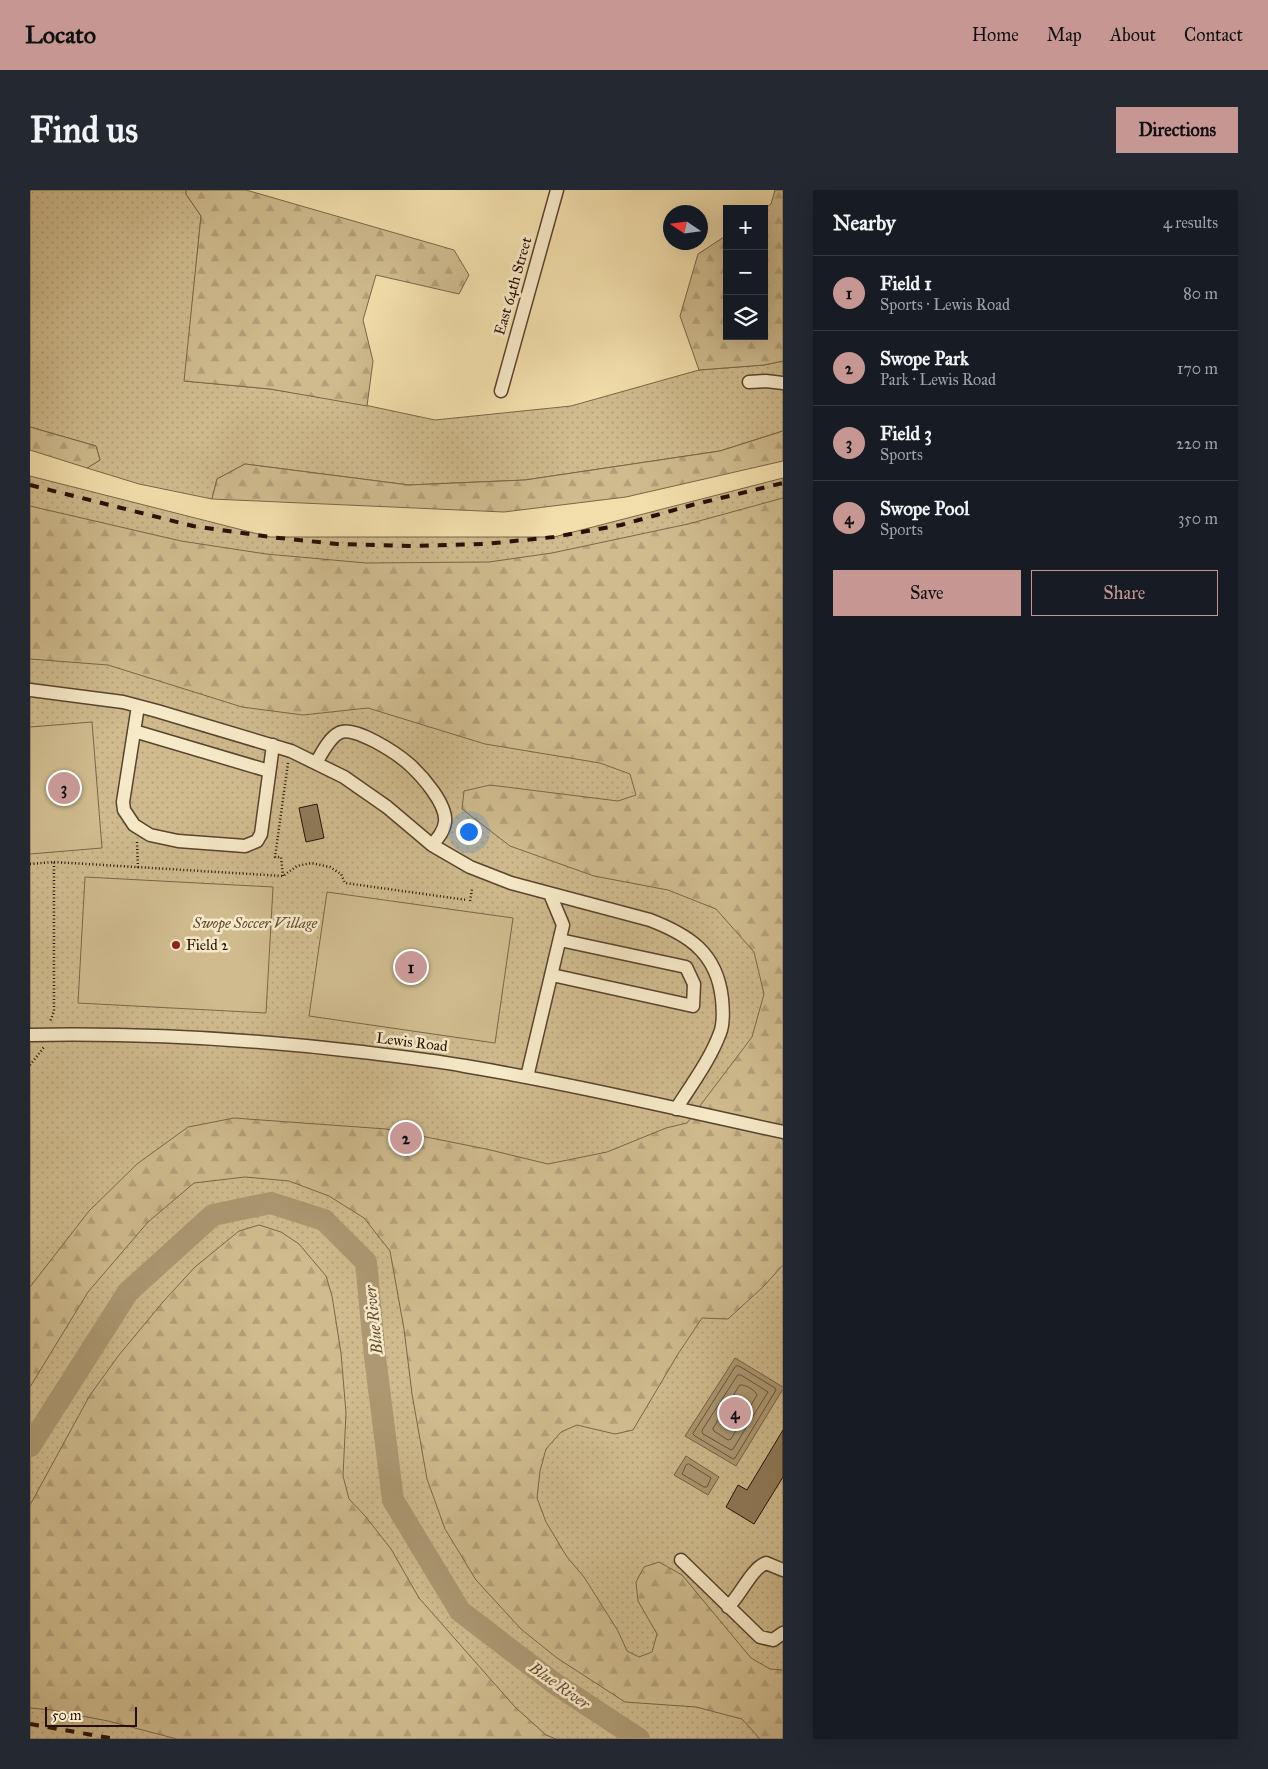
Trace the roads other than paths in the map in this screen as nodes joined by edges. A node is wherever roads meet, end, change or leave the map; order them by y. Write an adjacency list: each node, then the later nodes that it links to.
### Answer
1 (558, 190): 4 (street, East 64th Street)
2 (748, 382): 3 (street)
3 (783, 383)
4 (501, 391)
5 (30, 690): 6 (street)
6 (138, 706): 7 (street); 8 (street)
7 (134, 731): 10 (street); 10 (street)
8 (273, 745): 9 (street); 10 (street)
9 (316, 763): 11 (street); 11 (street)
10 (269, 770)
11 (432, 845): 12 (street)
12 (550, 894): 13 (street); 17 (street)
13 (560, 940): 14 (street); 14 (street)
14 (552, 976): 16 (street)
15 (30, 1035): 16 (street, Lewis Road)
16 (527, 1077): 17 (street, Lewis Road)
17 (676, 1108): 18 (street, Lewis Road)
18 (783, 1132)
19 (681, 1560): 21 (street)
20 (783, 1570): 21 (street)
21 (728, 1607): 22 (street)
22 (783, 1633)

